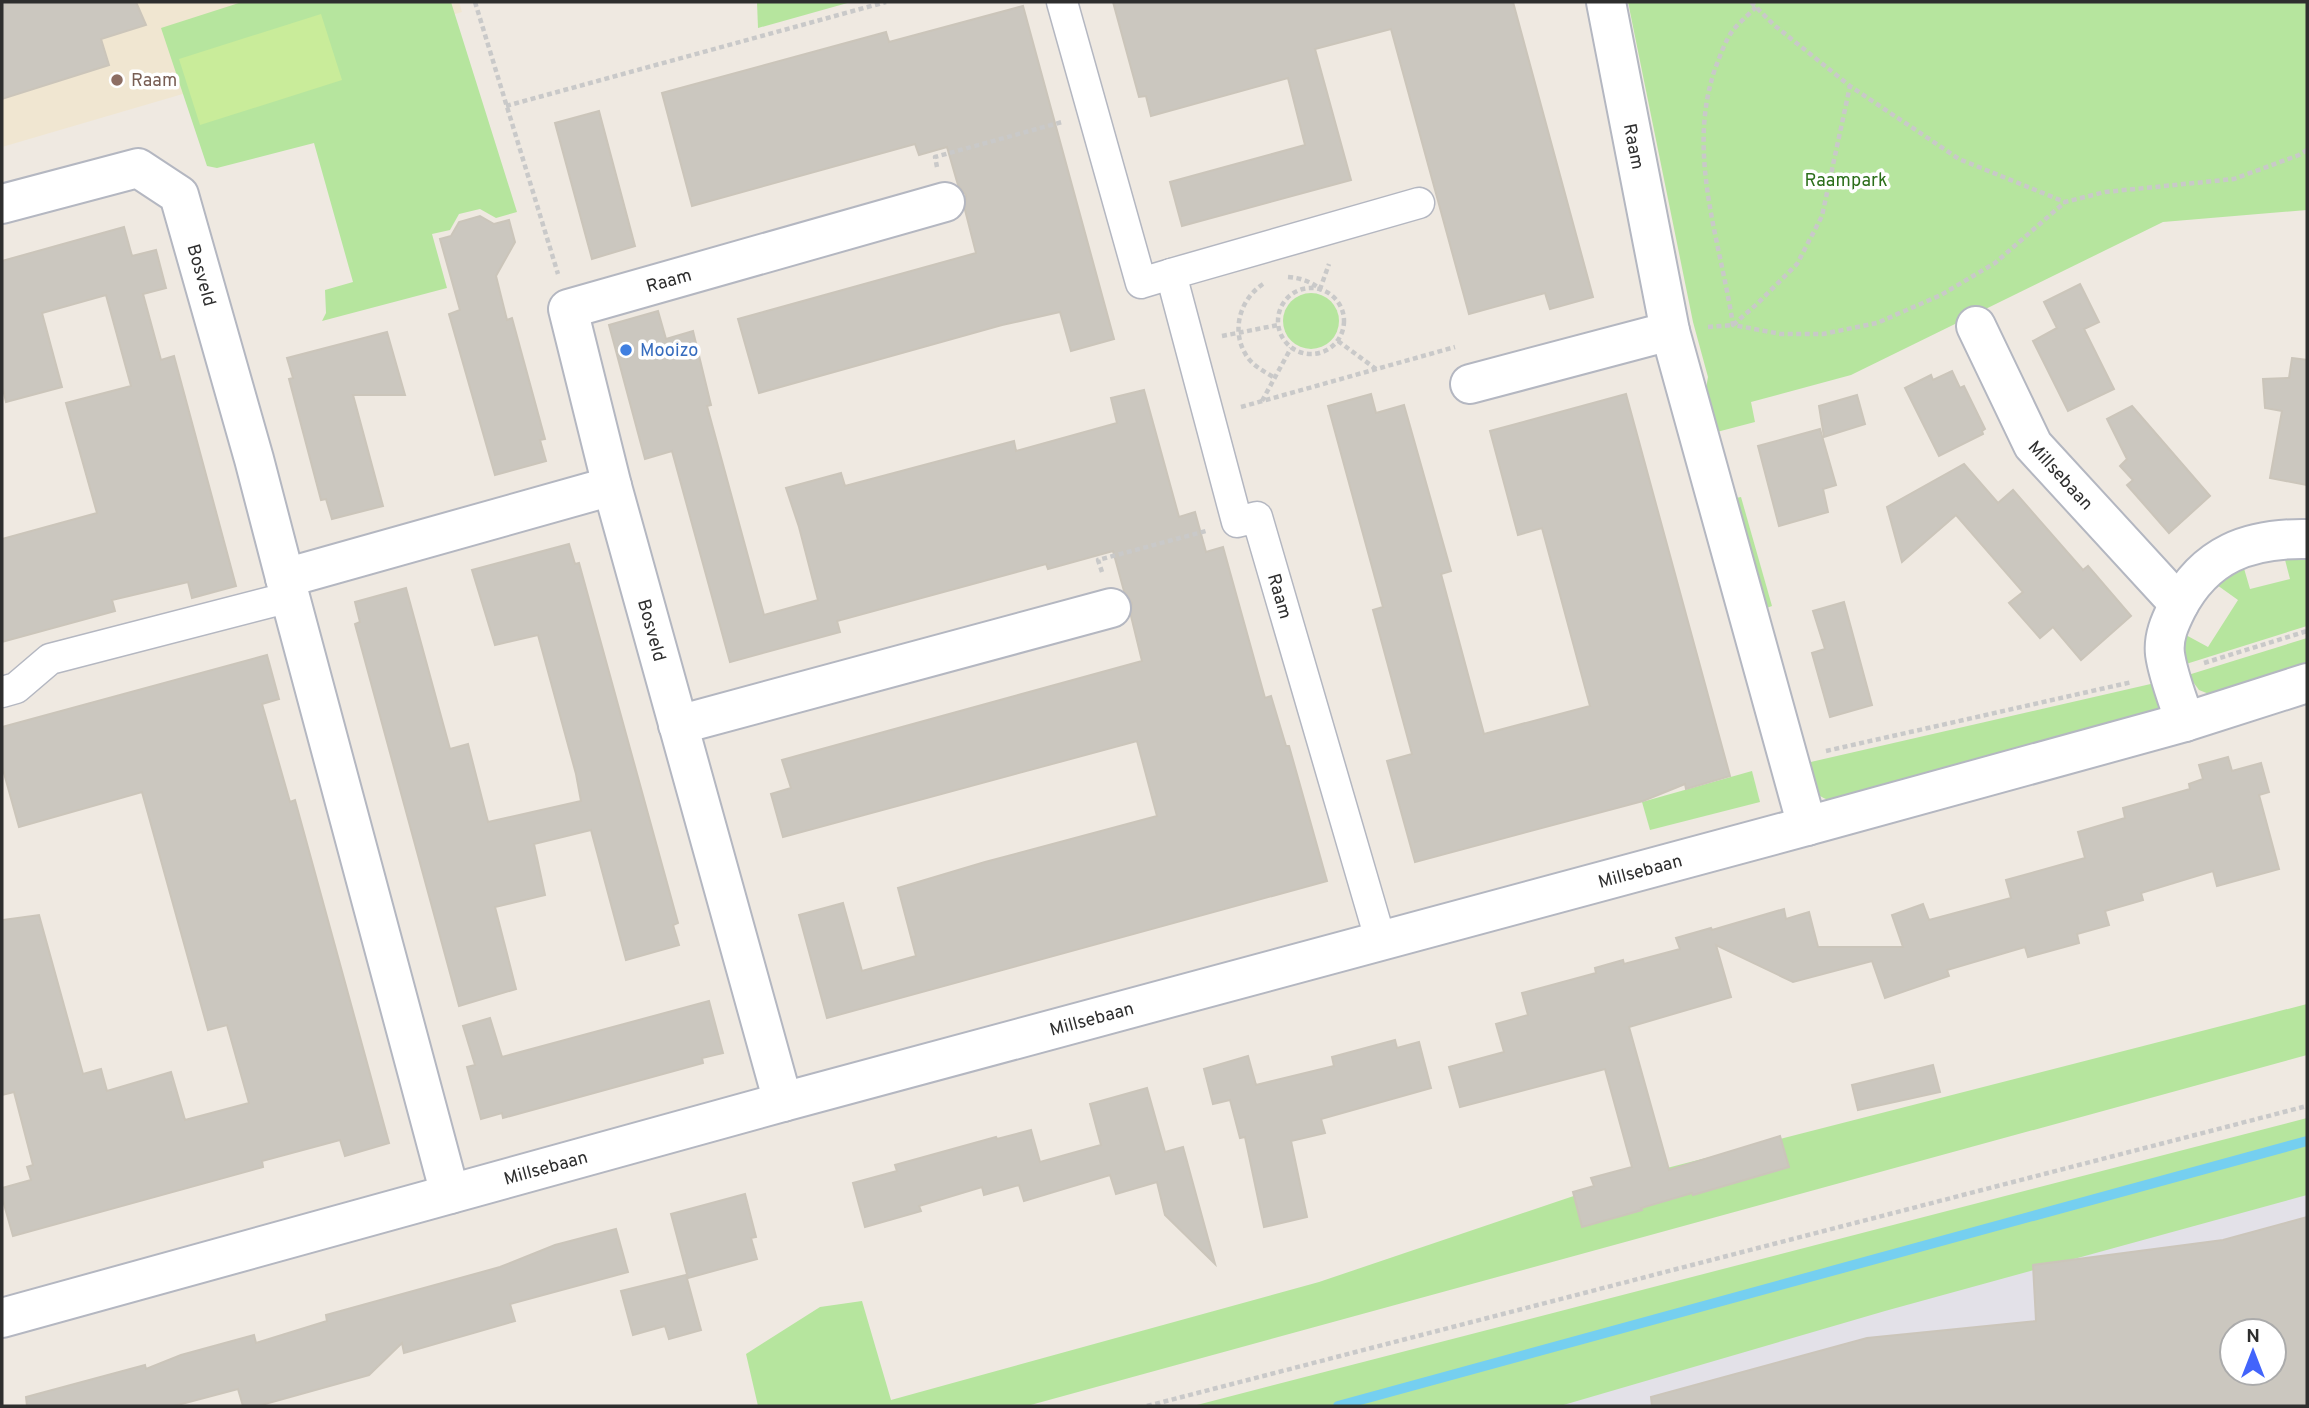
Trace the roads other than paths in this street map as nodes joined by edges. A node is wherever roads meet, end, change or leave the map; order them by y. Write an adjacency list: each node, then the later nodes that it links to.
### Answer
1 (1062, 2): 6 (street)
2 (1606, 2): 8 (street, Raam)
3 (945, 202): 10 (street, Raam)
4 (1419, 203): 6 (street)
5 (2, 204): 12 (street, Bosveld)
6 (1171, 274): 20 (street, Raam)
7 (1976, 326): 13 (street, Millsebaan)
8 (1670, 331): 9 (street); 19 (street, Raam)
9 (1470, 384)
10 (612, 486): 12 (street); 18 (street, Bosveld)
11 (2307, 539): 13 (street)
12 (288, 587): 16 (street); 22 (street, Bosveld)
13 (2179, 604): 17 (street)
14 (1111, 608): 18 (street)
15 (2307, 683): 17 (street, Millsebaan)
16 (2, 692)
17 (2185, 722): 19 (street, Millsebaan)
18 (678, 725): 21 (street, Bosveld)
19 (1807, 826): 20 (street, Millsebaan)
20 (1381, 942): 21 (street, Millsebaan)
21 (783, 1102): 22 (street, Millsebaan)
22 (450, 1194): 23 (street, Millsebaan)
23 (2, 1318)

